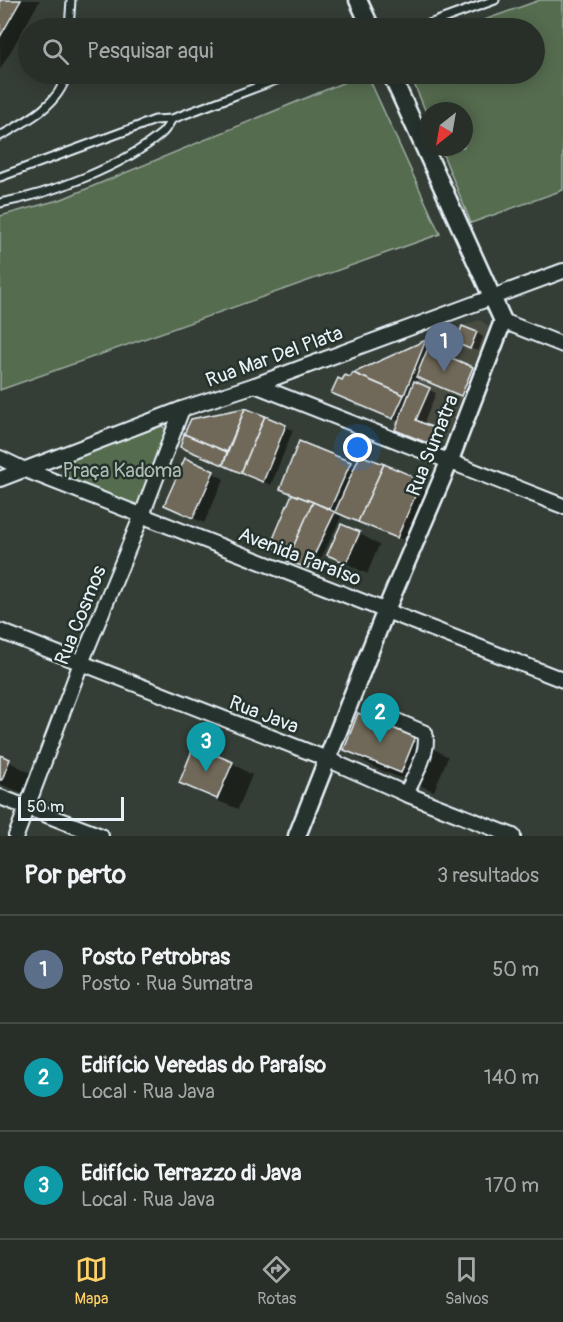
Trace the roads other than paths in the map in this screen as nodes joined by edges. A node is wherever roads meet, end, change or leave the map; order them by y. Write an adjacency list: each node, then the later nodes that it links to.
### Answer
1 (71, 0): 4 (lane)
2 (495, 0): 6 (lane)
3 (358, 1): 5 (street)
4 (70, 18)
5 (366, 18)
6 (446, 18)
7 (64, 84): 11 (lane)
8 (265, 84): 10 (lane)
9 (395, 84): 15 (street)
10 (172, 118): 12 (lane); 13 (lane)
11 (0, 136)
12 (0, 177)
13 (0, 203)
14 (563, 271): 15 (street, Rua Mar Del Plata)
15 (491, 297): 16 (street); 18 (street, Rua Mar Del Plata)
16 (502, 321): 17 (street); 21 (street, Rua Sumatra)
17 (563, 345)
18 (255, 385): 19 (street, Rua Mar Del Plata); 21 (street)
19 (182, 410): 22 (street, Rua Mar Del Plata); 25 (street, Rua Cosmos)
20 (0, 458): 22 (street, Avenida Paraíso)
21 (450, 460): 24 (street); 26 (street, Rua Sumatra)
22 (23, 469): 23 (street, Rua Mar Del Plata); 25 (street, Avenida Paraíso)
23 (0, 479)
24 (563, 506)
25 (142, 515): 26 (street, Avenida Paraíso); 28 (street, Rua Cosmos)
26 (386, 610): 29 (street, Avenida Paraíso); 31 (street, Rua Sumatra)
27 (0, 631): 28 (street, Rua Java)
28 (81, 663): 31 (street, Rua Java); 34 (street, Rua Cosmos)
29 (563, 680)
30 (378, 713): 32 (street)
31 (327, 759): 32 (street, Rua Java); 37 (street, Rua Sumatra)
32 (406, 794): 38 (street, Rua Java)
33 (0, 797): 34 (street)
34 (27, 808): 35 (street, Rua Cosmos); 36 (street)
35 (16, 836)
36 (101, 836)
37 (297, 836)
38 (513, 836)

